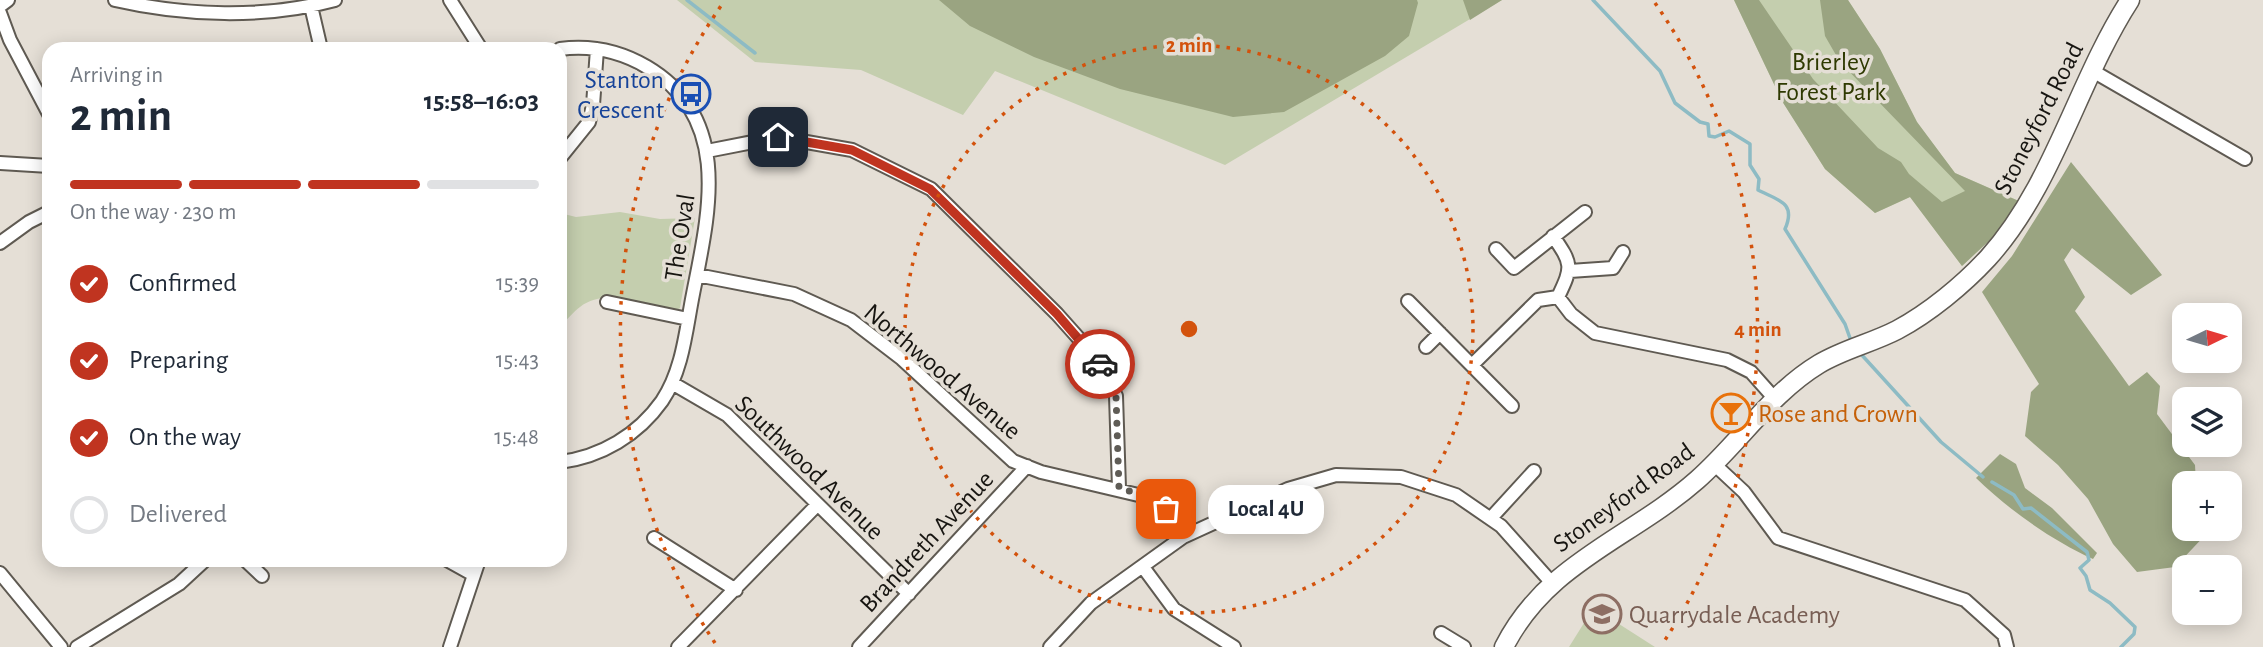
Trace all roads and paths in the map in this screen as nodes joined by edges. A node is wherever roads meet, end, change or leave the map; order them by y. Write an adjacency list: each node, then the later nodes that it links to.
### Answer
1 (8, 0): 6 (street)
2 (115, 0): 7 (street)
3 (335, 0): 8 (street)
4 (450, 0): 11 (street)
5 (2130, 0): 14 (main road, Stoneyford Road)
6 (0, 6)
7 (243, 6): 8 (street)
8 (311, 6): 10 (street)
9 (0, 13): 15 (street)
10 (319, 42)
11 (477, 42)
12 (567, 49): 13 (street, The Oval)
13 (597, 49): 16 (street); 17 (street, The Oval)
14 (2091, 70): 18 (street); 37 (main road, Stoneyford Road)
15 (42, 101)
16 (567, 149)
17 (707, 151): 28 (street, The Oval); 43 (street)
18 (2245, 159)
19 (0, 163): 20 (street)
20 (42, 166)
21 (1585, 212): 23 (street)
22 (42, 216): 24 (street)
23 (1553, 236): 25 (street); 27 (street)
24 (0, 243)
25 (1496, 249)
26 (1623, 252): 27 (street)
27 (1570, 271): 29 (street)
28 (697, 275): 32 (street, The Oval); 41 (street, Northwood Avenue)
29 (1558, 297): 35 (street); 37 (street)
30 (1408, 301): 33 (street)
31 (607, 302): 32 (street)
32 (688, 319): 36 (street, The Oval)
33 (1440, 333): 34 (street); 35 (street)
34 (1426, 348)
35 (1472, 365): 38 (street)
36 (672, 383): 39 (street, The Oval); 44 (street, Southwood Avenue)
37 (1776, 399): 40 (main road, Stoneyford Road)
38 (1511, 406)
39 (567, 461)
40 (1714, 464): 56 (main road, Stoneyford Road); 70 (street)
41 (1027, 466): 43 (street, Northwood Avenue); 58 (street, Brandreth Avenue)
42 (1534, 471): 45 (street)
43 (1119, 488): 46 (street, Northwood Avenue)
44 (817, 505): 57 (street); 58 (street, Southwood Avenue)
45 (1490, 518): 46 (street); 56 (street)
46 (1183, 537): 52 (street)
47 (654, 538): 57 (street)
48 (197, 567): 62 (street)
49 (252, 567): 55 (street)
50 (460, 567): 54 (street)
51 (477, 567): 54 (street)
52 (1143, 567): 60 (street); 66 (street)
53 (0, 573): 61 (street)
54 (474, 575): 63 (street)
55 (262, 576)
56 (1551, 582): 69 (main road, Stoneyford Road)
57 (736, 590): 64 (street)
58 (909, 594): 65 (street, Brandreth Avenue)
59 (1441, 633): 68 (street)
60 (1209, 641): 67 (street)
61 (61, 647)
62 (76, 647)
63 (450, 647)
64 (677, 647)
65 (859, 647)
66 (1050, 647)
67 (1234, 647)
68 (1464, 647)
69 (1504, 647)
70 (2007, 647)

